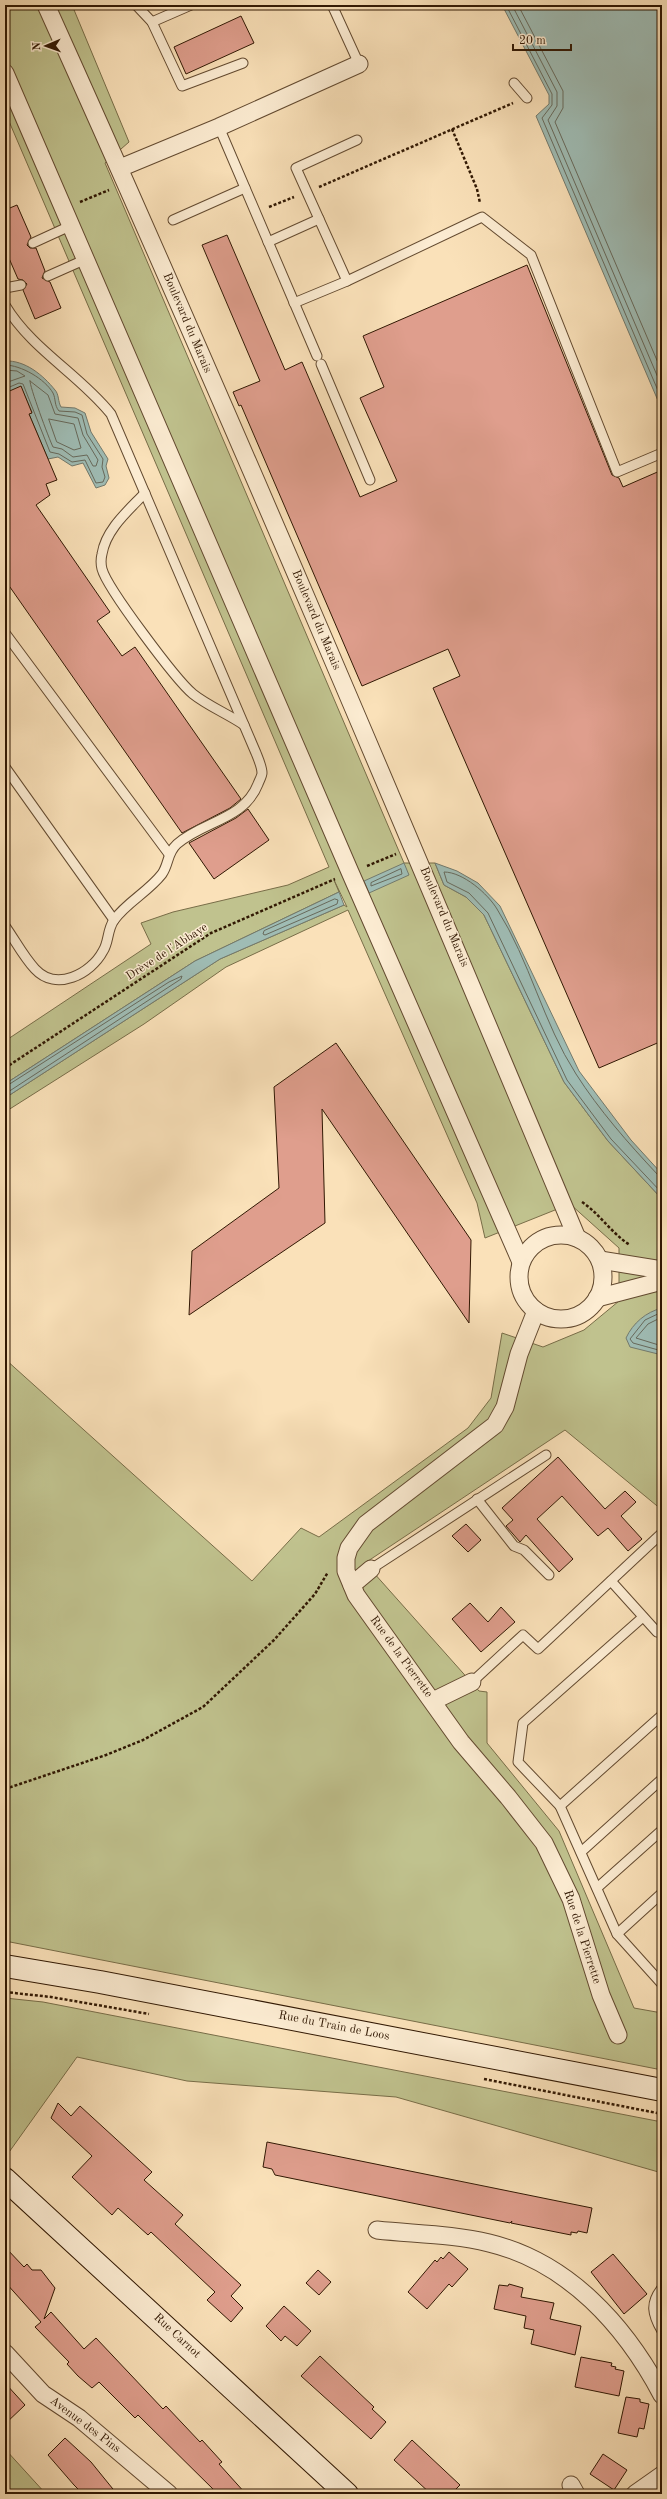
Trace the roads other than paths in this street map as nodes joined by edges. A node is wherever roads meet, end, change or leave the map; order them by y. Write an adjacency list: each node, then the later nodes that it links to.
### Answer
1 (46, 5): 13 (street, Boulevard du Marais)
2 (136, 5): 5 (lane)
3 (191, 5): 5 (lane)
4 (332, 5): 7 (lane)
5 (152, 22): 6 (lane)
6 (243, 63)
7 (359, 64): 11 (street)
8 (5, 72): 17 (street)
9 (514, 83): 10 (lane)
10 (527, 98)
11 (219, 127): 13 (street); 14 (lane)
12 (357, 140): 15 (lane)
13 (123, 176): 36 (street, Boulevard du Marais)
14 (245, 188): 16 (lane); 18 (lane)
15 (319, 219): 18 (lane); 22 (lane)
16 (173, 220)
17 (70, 226): 19 (lane); 20 (street)
18 (268, 242): 25 (lane)
19 (33, 243)
20 (84, 260): 21 (lane); 38 (street)
21 (48, 276)
22 (347, 281): 25 (lane); 27 (lane)
23 (21, 285): 24 (lane)
24 (5, 288)
25 (294, 303): 28 (lane)
26 (5, 305): 29 (lane)
27 (662, 453)
28 (370, 480)
29 (145, 493): 31 (lane); 31 (lane)
30 (5, 633): 33 (lane)
31 (244, 725): 33 (lane)
32 (5, 767): 34 (lane)
33 (168, 854): 34 (lane)
34 (114, 920): 35 (lane)
35 (5, 926)
36 (578, 1238): 37 (street); 38 (street)
37 (600, 1260): 39 (street); 41 (street)
38 (521, 1262): 42 (street)
39 (662, 1270)
40 (662, 1281): 41 (street)
41 (597, 1298): 42 (street)
42 (536, 1311): 49 (street, Rue de la Pierrette)
43 (546, 1455): 44 (lane)
44 (477, 1499): 46 (lane); 47 (lane)
45 (662, 1533): 48 (lane)
46 (371, 1569): 49 (street)
47 (548, 1575)
48 (611, 1581): 50 (lane); 52 (lane)
49 (352, 1585): 53 (street, Rue de la Pierrette)
50 (643, 1617): 51 (lane); 56 (lane)
51 (662, 1628)
52 (472, 1682): 53 (street)
53 (433, 1701): 64 (street, Rue de la Pierrette)
54 (662, 1715): 56 (lane)
55 (662, 1779): 58 (lane)
56 (560, 1806): 58 (lane)
57 (662, 1830): 59 (lane)
58 (581, 1852): 59 (lane)
59 (597, 1888): 61 (lane)
60 (662, 1893): 61 (lane)
61 (617, 1934): 63 (lane)
62 (5, 1966): 65 (street, Rue du Train de Loos)
63 (662, 1984)
64 (618, 2035)
65 (662, 2090)
66 (5, 2179): 74 (street, Rue Carnot)
67 (377, 2230): 71 (street)
68 (662, 2288): 69 (lane)
69 (662, 2331)
70 (5, 2353): 73 (street, Avenue des Pins)
71 (662, 2395)
72 (662, 2475): 75 (street)
73 (169, 2494)
74 (347, 2494)
75 (635, 2494)

